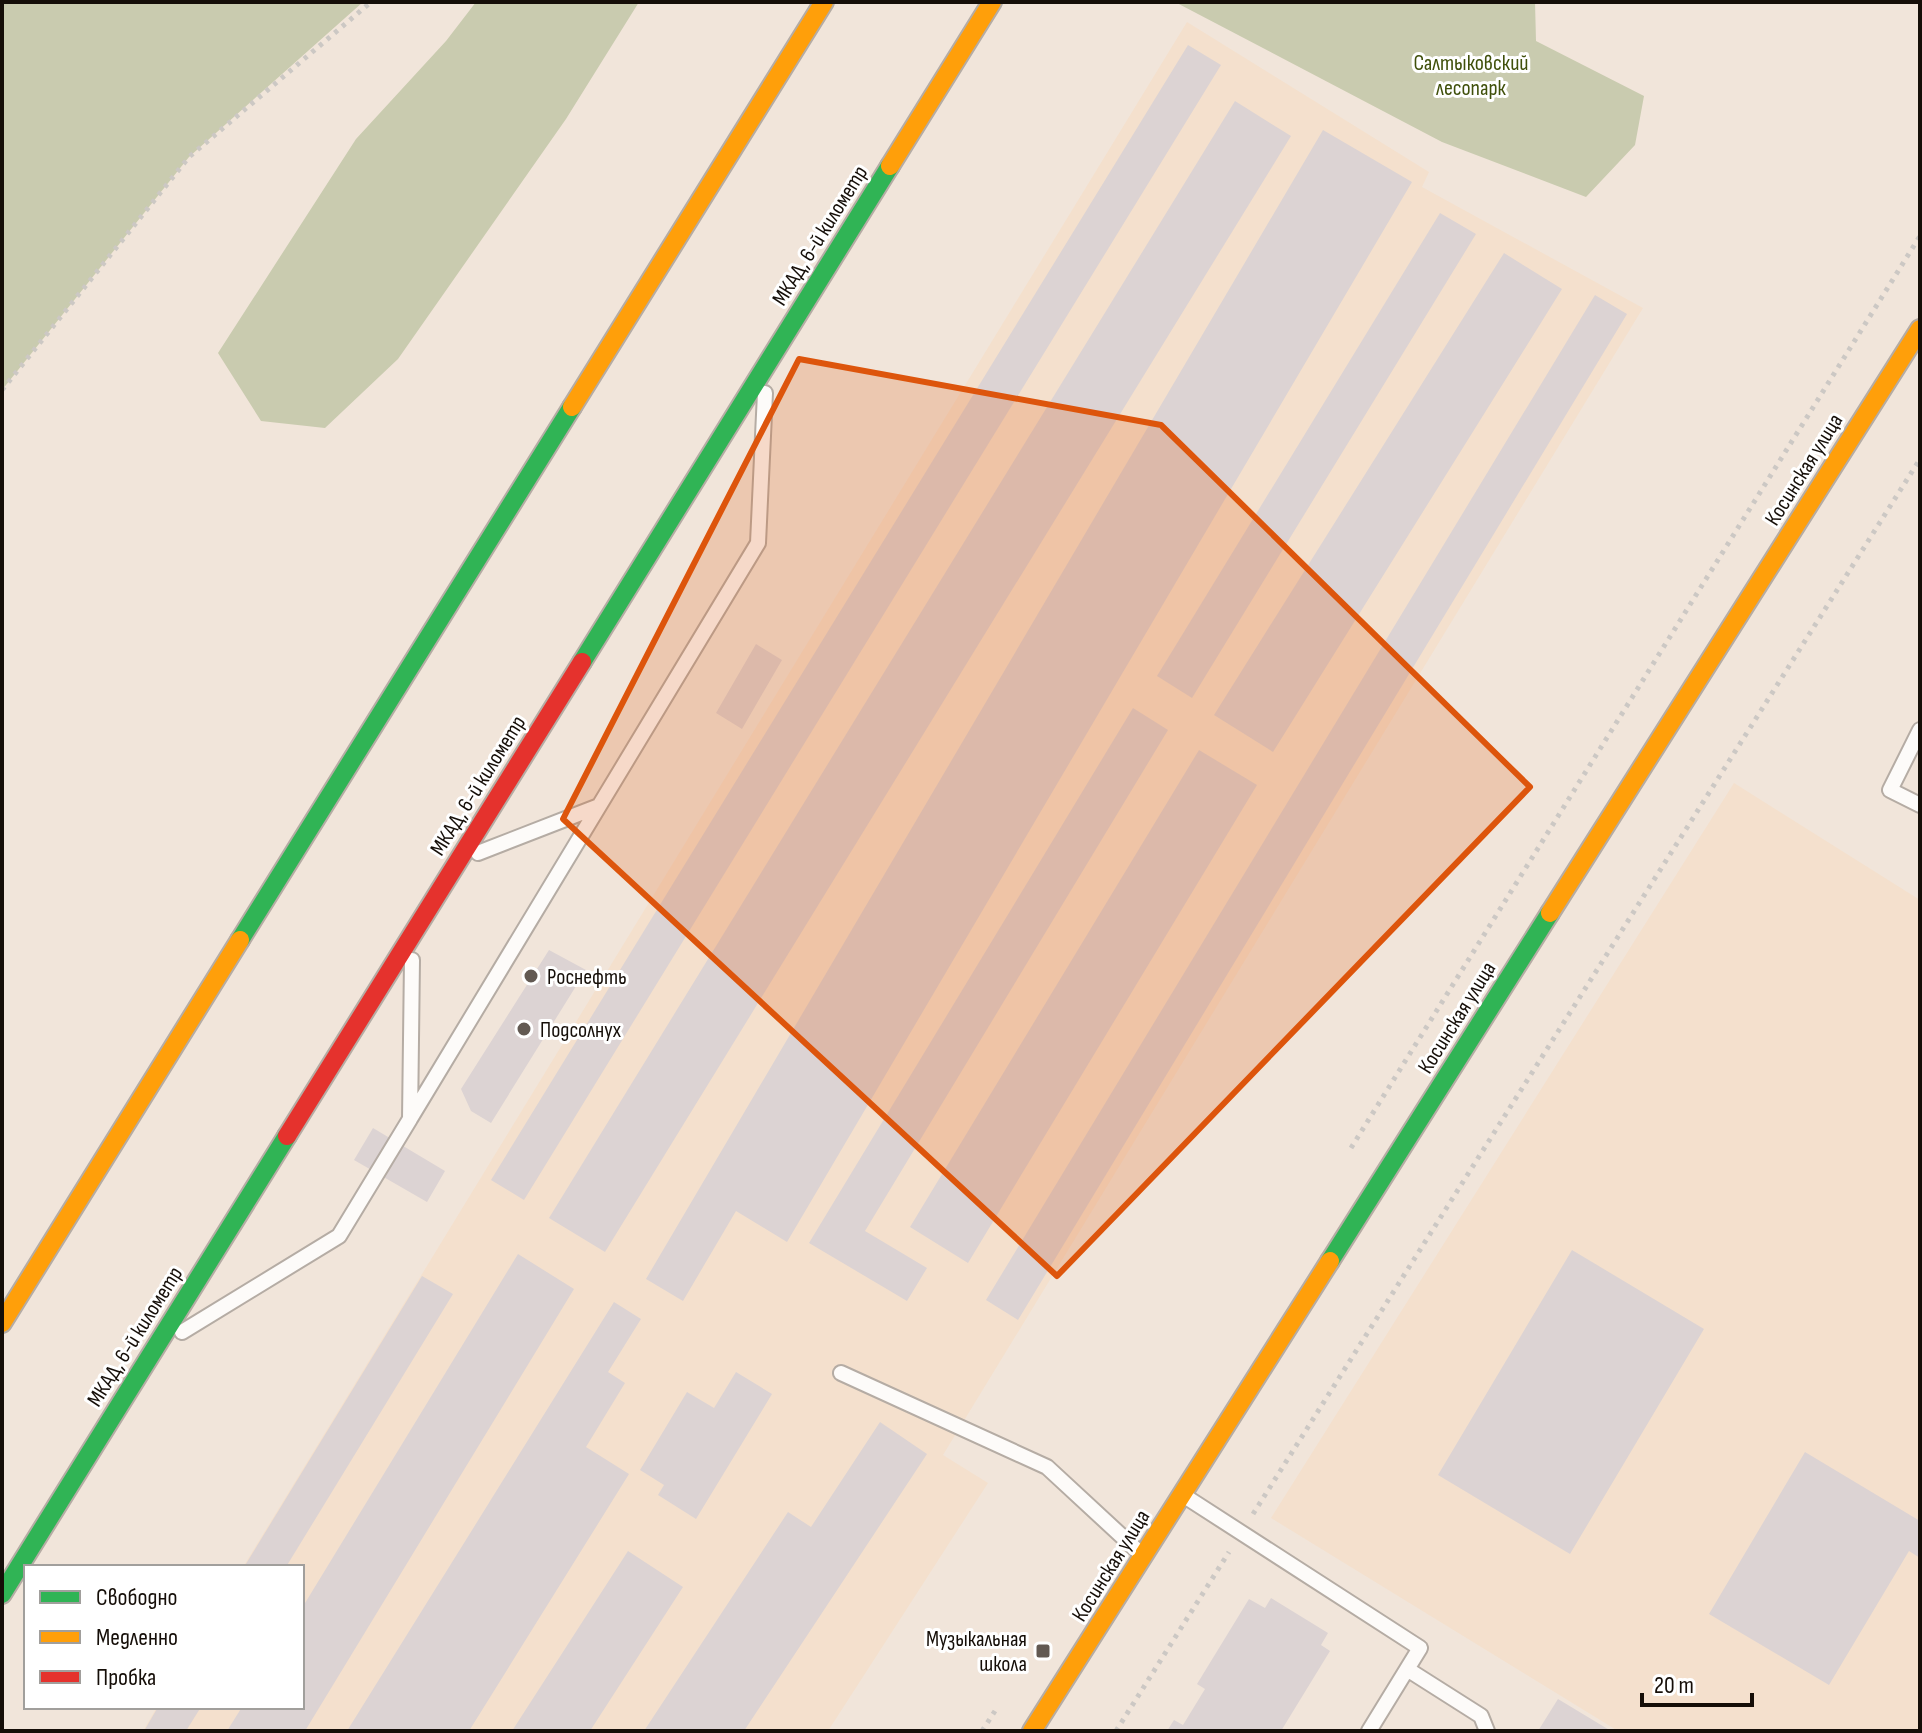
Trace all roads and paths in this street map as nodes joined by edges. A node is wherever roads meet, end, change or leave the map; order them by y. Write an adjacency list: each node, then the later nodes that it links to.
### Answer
1 (371, 2): 7 (path)
2 (824, 2): 16 (main road)
3 (992, 2): 6 (main road, МКАД, 6-й километр)
4 (1920, 236): 15 (path)
5 (1920, 329): 19 (main road, Косинская улица)
6 (766, 365): 11 (lane); 12 (main road, МКАД, 6-й километр)
7 (2, 390)
8 (1920, 459): 20 (path)
9 (1920, 730): 10 (lane)
10 (1920, 805)
11 (599, 806): 12 (lane); 14 (lane)
12 (459, 860): 13 (main road, МКАД, 6-й километр)
13 (412, 935): 14 (lane); 17 (main road, МКАД, 6-й километр)
14 (410, 1119): 17 (lane)
15 (1347, 1153)
16 (2, 1323)
17 (155, 1349): 22 (main road, МКАД, 6-й километр)
18 (841, 1373): 21 (lane)
19 (1182, 1495): 20 (lane); 21 (main road, Косинская улица)
20 (1241, 1533): 23 (lane); 27 (path)
21 (1143, 1556): 26 (main road, Косинская улица)
22 (2, 1594)
23 (1407, 1669): 28 (lane); 29 (lane)
24 (999, 1706): 25 (path)
25 (982, 1731)
26 (1032, 1731)
27 (1116, 1731)
28 (1369, 1731)
29 (1487, 1731)

